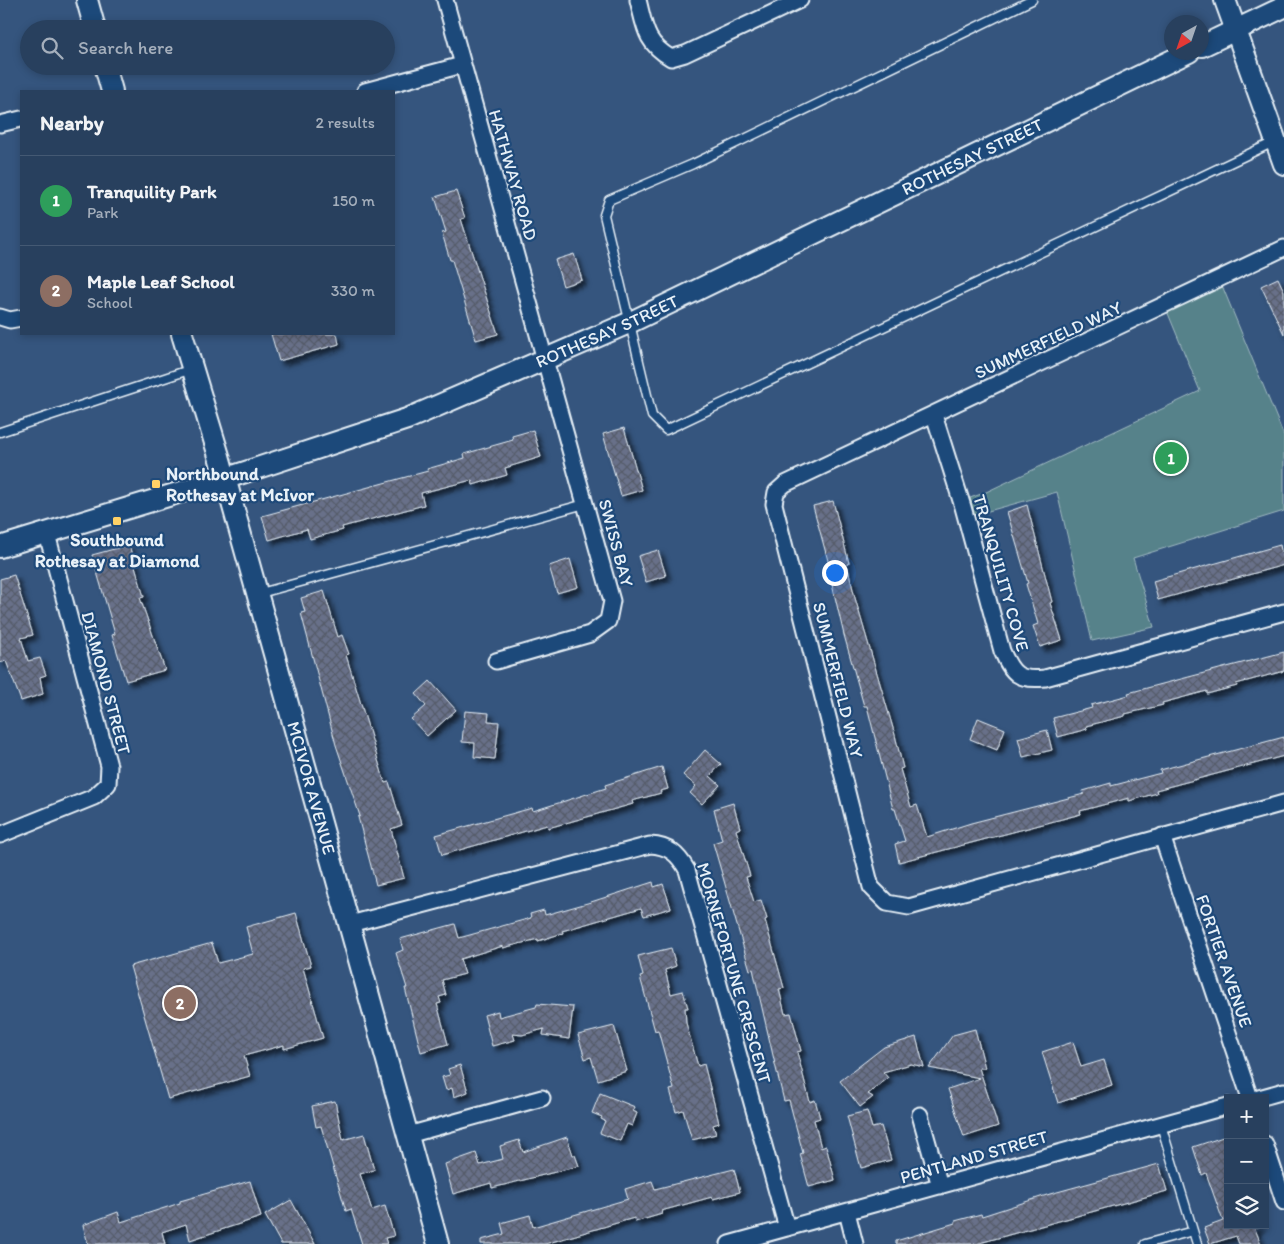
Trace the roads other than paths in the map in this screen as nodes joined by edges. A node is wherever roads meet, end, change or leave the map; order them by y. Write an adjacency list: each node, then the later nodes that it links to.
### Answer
1 (87, 0): 8 (street)
2 (444, 0): 12 (street, HATHWAY ROAD)
3 (638, 0): 4 (street)
4 (800, 0)
5 (1032, 0): 23 (lane)
6 (1225, 0): 9 (street)
7 (1284, 6): 9 (street)
8 (93, 20)
9 (1236, 30): 10 (street); 18 (street)
10 (1209, 43)
11 (1172, 60): 23 (street, ROTHESAY STREET)
12 (462, 64): 15 (street); 25 (street, HATHWAY ROAD)
13 (108, 75): 14 (street)
14 (112, 90)
15 (368, 90)
16 (20, 119): 17 (street)
17 (0, 124)
18 (1276, 141): 19 (street); 23 (lane)
19 (1284, 164)
20 (1284, 248): 27 (street, SUMMERFIELD WAY)
21 (0, 317): 22 (street)
22 (20, 318)
23 (631, 322): 25 (street, ROTHESAY STREET)
24 (182, 335): 26 (street, MCIVOR AVENUE)
25 (546, 360): 29 (street, ROTHESAY STREET); 30 (street, SWISS BAY)
26 (192, 369): 28 (lane); 29 (street, MCIVOR AVENUE)
27 (934, 415): 34 (street, TRANQUILITY COVE); 38 (street, SUMMERFIELD WAY)
28 (0, 432)
29 (224, 479): 31 (street, ROTHESAY STREET); 33 (street, MCIVOR AVENUE)
30 (585, 504): 33 (lane); 35 (street, SWISS BAY)
31 (47, 534): 32 (street, ROTHESAY STREET); 37 (street, DIAMOND STREET)
32 (0, 547)
33 (257, 594): 39 (street, MCIVOR AVENUE)
34 (1284, 612)
35 (496, 661)
36 (1284, 803): 38 (street, SUMMERFIELD WAY)
37 (0, 835)
38 (1162, 836): 41 (street, FORTIER AVENUE)
39 (350, 924): 47 (street, MCIVOR AVENUE); 52 (street, MORNEFORTUNE CRESCENT)
40 (1284, 1091): 42 (street)
41 (1249, 1094)
42 (1269, 1095)
43 (542, 1098): 47 (street)
44 (1224, 1107): 46 (street, PENTLAND STREET)
45 (920, 1115): 49 (street)
46 (1161, 1125): 49 (street, PENTLAND STREET); 53 (lane)
47 (408, 1135): 54 (street, MCIVOR AVENUE)
48 (1269, 1156): 50 (street)
49 (940, 1186): 51 (street, PENTLAND STREET)
50 (1284, 1202)
51 (847, 1212): 52 (street, PENTLAND STREET); 56 (street)
52 (787, 1228): 55 (street, PENTLAND STREET)
53 (1193, 1231): 57 (lane); 58 (lane)
54 (438, 1244)
55 (729, 1244)
56 (855, 1244)
57 (1145, 1244)
58 (1197, 1244)

